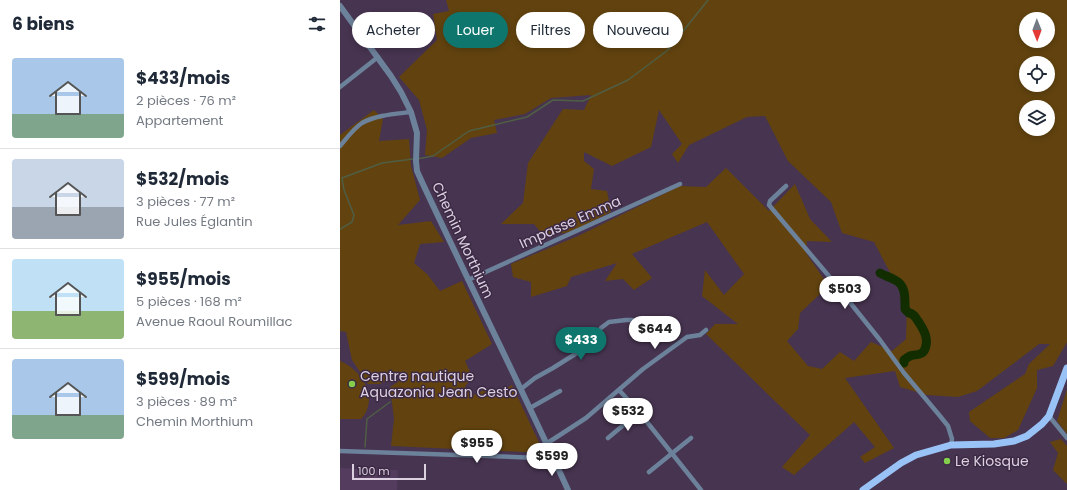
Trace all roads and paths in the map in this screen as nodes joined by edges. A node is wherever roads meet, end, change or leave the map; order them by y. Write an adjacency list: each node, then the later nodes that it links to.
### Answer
1 (340, 6): 2 (street, Chemin Morthium)
2 (378, 57): 3 (street); 4 (street, Chemin Morthium)
3 (340, 87)
4 (411, 112): 5 (street); 8 (street, Chemin Morthium)
5 (340, 146)
6 (680, 184): 8 (street, Impasse Emma)
7 (786, 186): 24 (street)
8 (468, 280): 14 (street, Chemin Morthium)
9 (632, 320): 12 (street)
10 (706, 330): 15 (street)
11 (600, 340): 12 (street)
12 (588, 346): 14 (street)
13 (1067, 368): 19 (main road)
14 (521, 389): 17 (street, Chemin Morthium)
15 (619, 390): 18 (street); 23 (street)
16 (560, 392): 17 (street)
17 (530, 408): 23 (street, Chemin Morthium)
18 (638, 412): 20 (street); 26 (street)
19 (1049, 416): 22 (street); 24 (main road)
20 (608, 438)
21 (691, 438): 26 (street)
22 (1067, 438)
23 (546, 444): 27 (street, Chemin Morthium)
24 (951, 445): 29 (main road)
25 (340, 451): 27 (street)
26 (672, 454): 28 (street); 31 (street)
27 (552, 456): 30 (street, Chemin Morthium)
28 (649, 472)
29 (868, 489)
30 (568, 490)
31 (701, 490)

